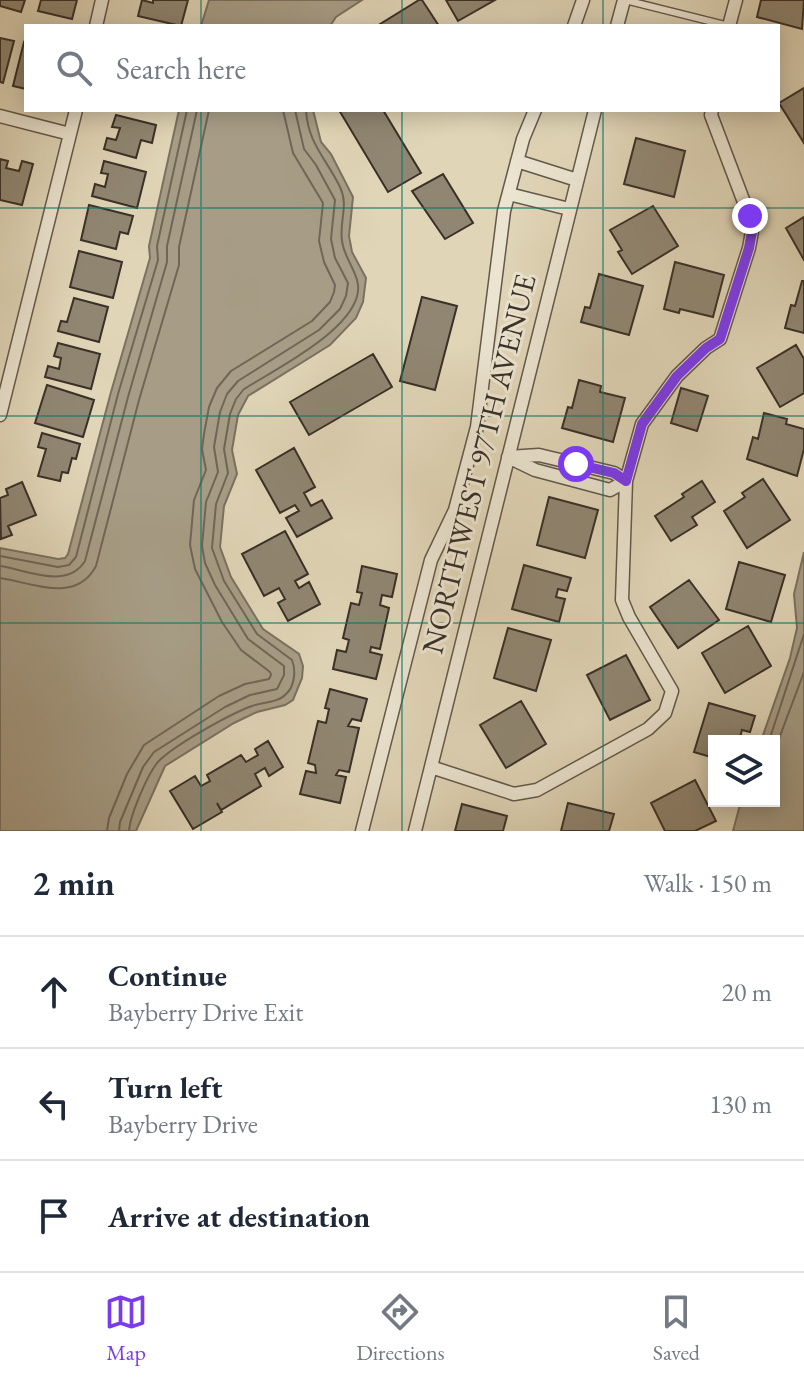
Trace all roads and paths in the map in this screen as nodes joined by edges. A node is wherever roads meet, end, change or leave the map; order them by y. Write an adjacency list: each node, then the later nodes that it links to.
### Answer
1 (102, 0): 5 (street)
2 (583, 0): 6 (street)
3 (624, 0): 7 (street); 8 (lane)
4 (736, 0): 9 (street)
5 (96, 24)
6 (575, 24)
7 (618, 24)
8 (721, 24)
9 (730, 24)
10 (76, 112): 15 (street)
11 (534, 112): 16 (street)
12 (594, 112): 17 (street, NORTHWEST 97TH AVENUE)
13 (712, 112): 22 (street)
14 (0, 116): 15 (street)
15 (70, 134): 20 (street)
16 (517, 161): 17 (street); 18 (street)
17 (577, 180): 19 (street, NORTHWEST 97TH AVENUE)
18 (509, 194): 19 (street); 24 (street)
19 (569, 209): 21 (street, NORTHWEST 97TH AVENUE)
20 (0, 415)
21 (508, 457): 22 (street); 23 (street, NORTHWEST 97TH AVENUE)
22 (626, 481): 23 (street)
23 (431, 767): 25 (street, NORTHWEST 97TH AVENUE)
24 (362, 831)
25 (415, 831)

